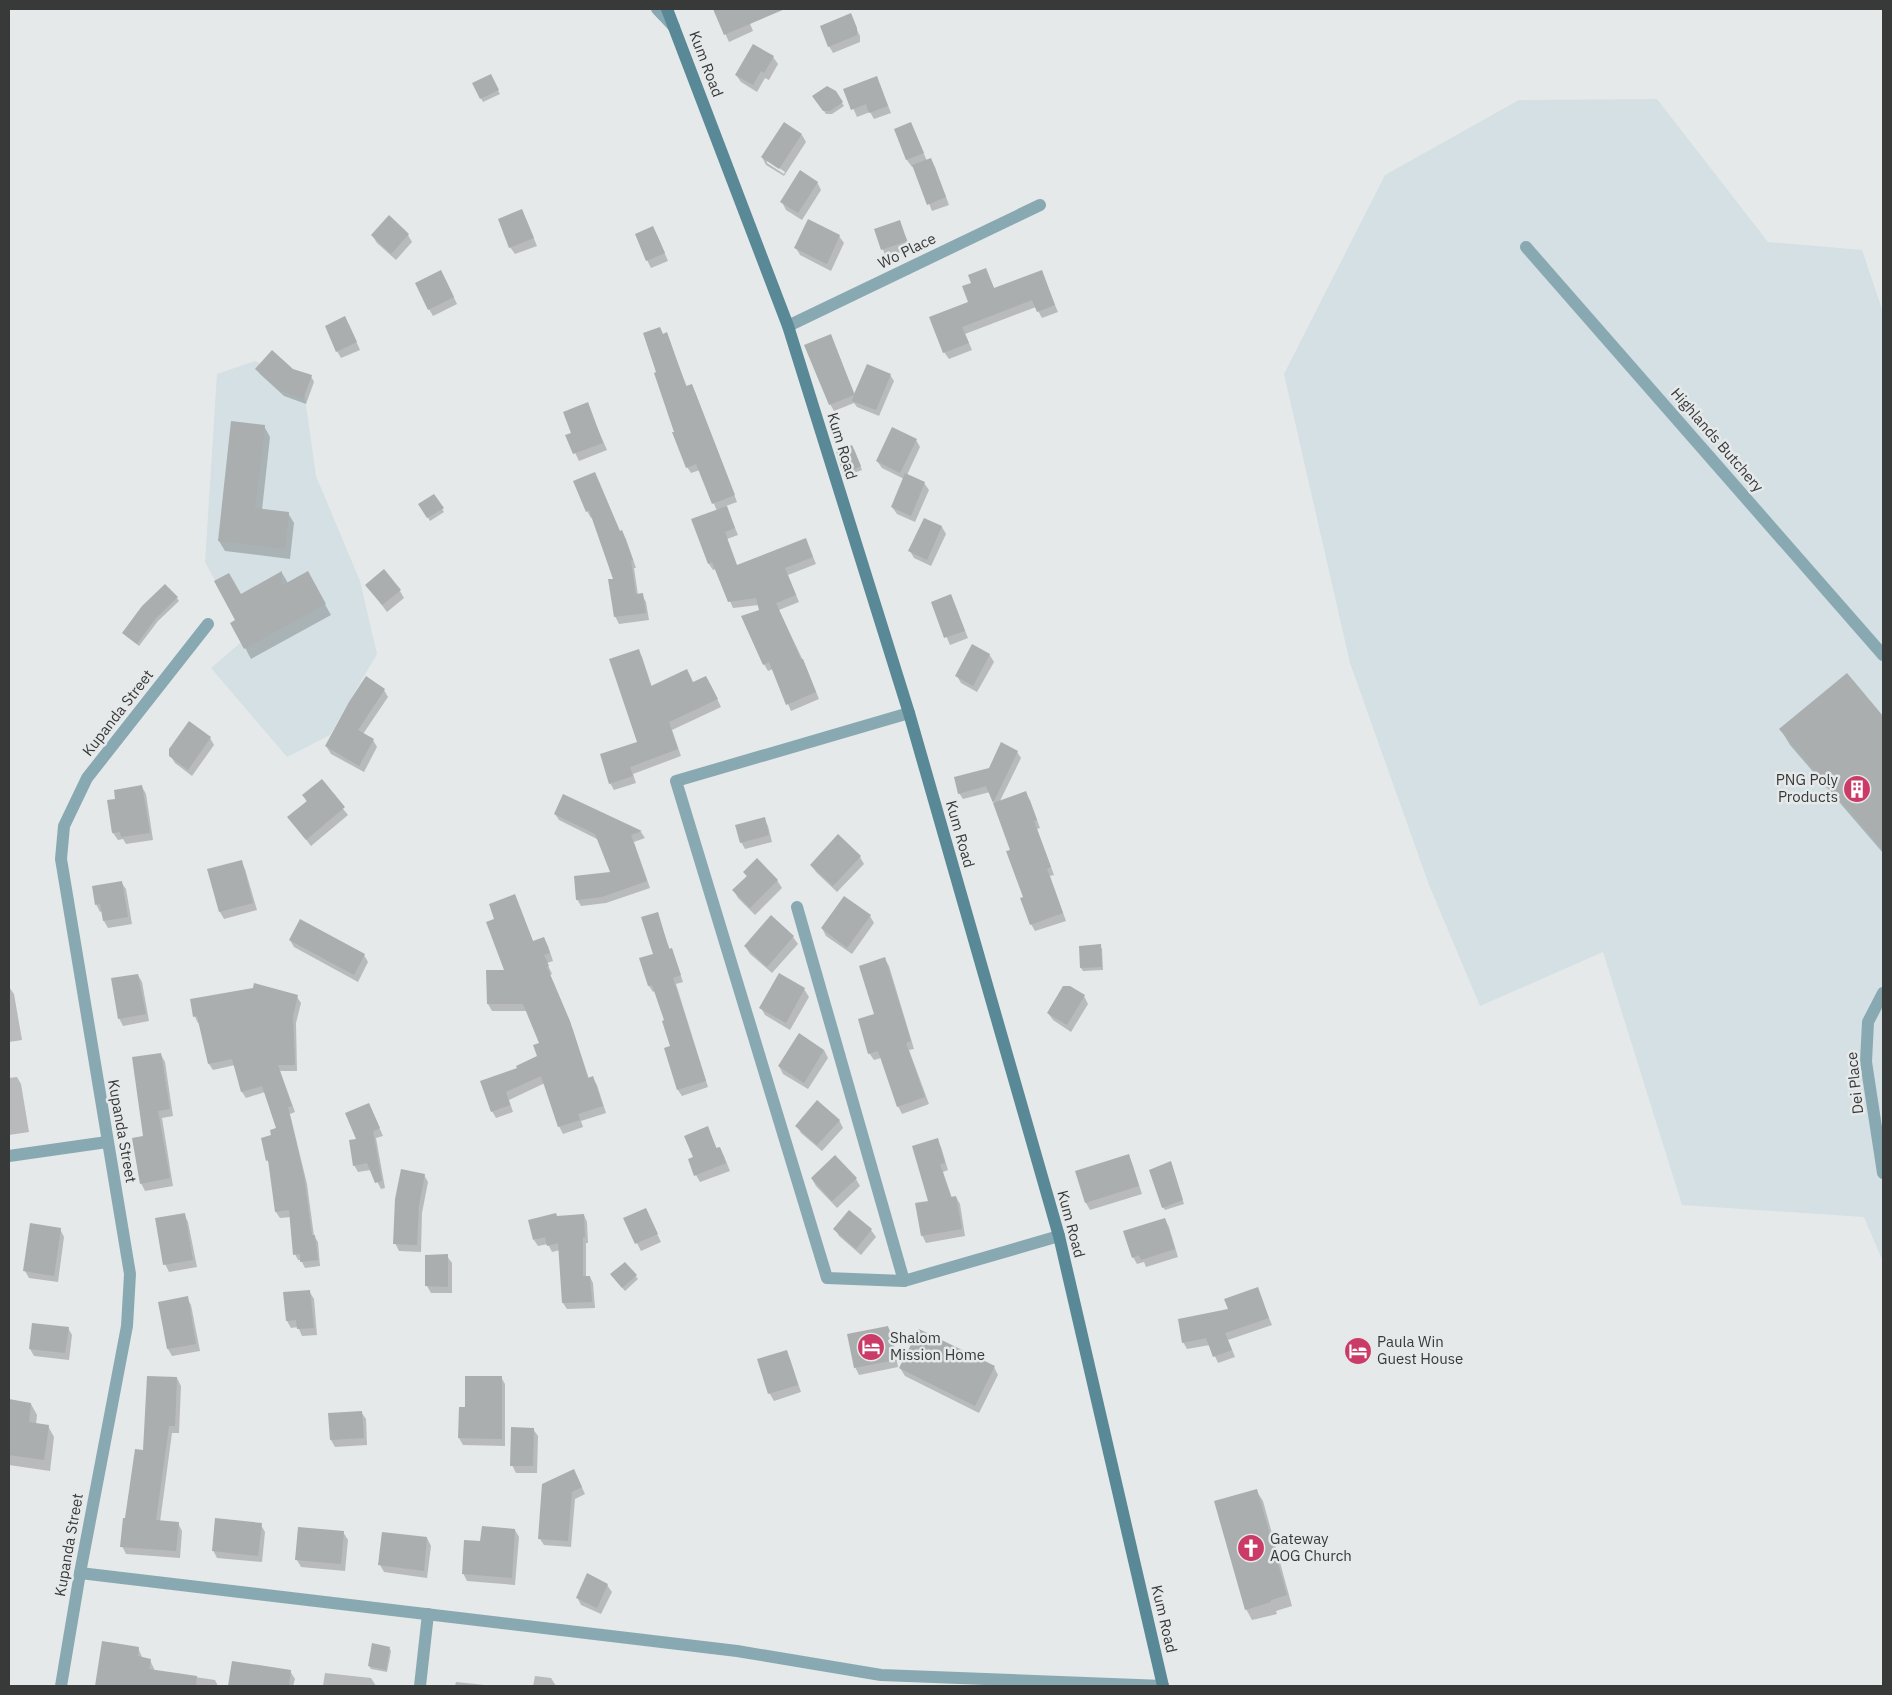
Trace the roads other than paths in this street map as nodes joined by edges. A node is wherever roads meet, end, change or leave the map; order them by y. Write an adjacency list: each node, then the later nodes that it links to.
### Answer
1 (657, 9): 3 (street)
2 (667, 9): 3 (street, Kum Road)
3 (675, 29): 6 (street, Kum Road)
4 (1040, 205): 6 (street, Wo Place)
5 (1526, 247): 8 (street, Highlands Butchery)
6 (788, 326): 9 (street, Kum Road)
7 (208, 624): 12 (street, Kupanda Street)
8 (1883, 655)
9 (909, 713): 15 (street, Kum Road); 16 (street)
10 (798, 907): 16 (street)
11 (1883, 993): 14 (street, Dei Place)
12 (108, 1142): 13 (street); 17 (street, Kupanda Street)
13 (9, 1156)
14 (1883, 1173)
15 (1059, 1236): 16 (street); 21 (street, Kum Road)
16 (904, 1281)
17 (80, 1573): 18 (street); 19 (street, Kupanda Street)
18 (428, 1614): 20 (street); 21 (street)
19 (61, 1686)
20 (420, 1686)
21 (1163, 1686)

